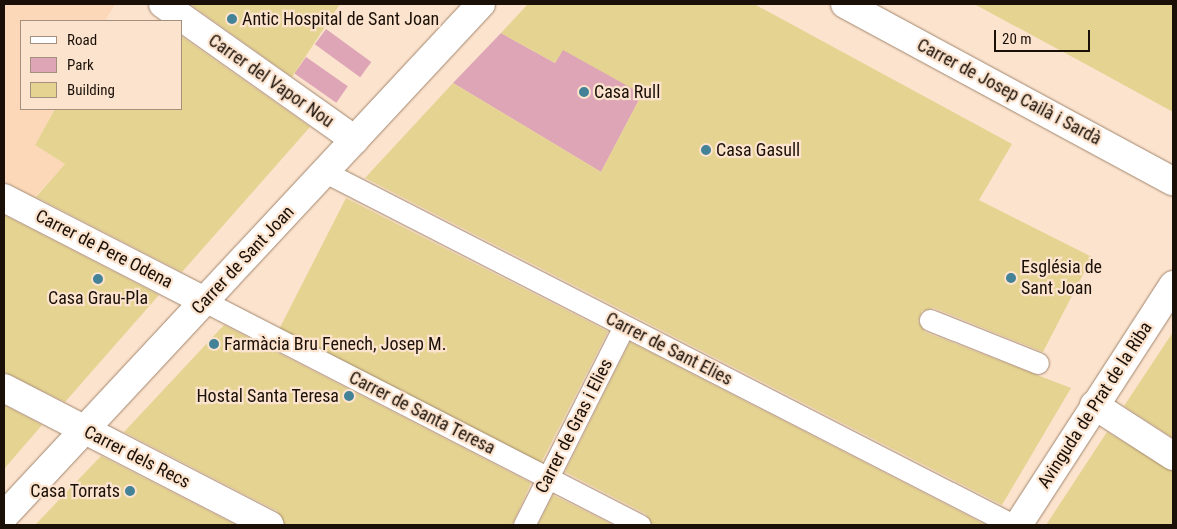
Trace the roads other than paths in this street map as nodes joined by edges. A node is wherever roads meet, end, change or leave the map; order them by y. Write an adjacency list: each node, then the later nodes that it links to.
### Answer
1 (163, 4): 4 (street, Carrer del Vapor Nou)
2 (481, 4): 4 (street, Carrer de Sant Joan)
3 (846, 4): 6 (street, Carrer de Josep Cailà i Sardà)
4 (355, 140): 5 (street, Carrer de Sant Joan)
5 (325, 172): 9 (street, Carrer de Sant Joan); 11 (street, Carrer de Sant Elies)
6 (1173, 181)
7 (4, 198): 9 (street, Carrer de Pere Odena)
8 (1173, 285): 14 (street, Avinguda de Prat de la Riba)
9 (204, 301): 15 (street, Carrer de Sant Joan); 17 (street, Carrer de Santa Teresa)
10 (930, 320): 12 (street)
11 (624, 326): 17 (street, Carrer de Gras i Elies); 22 (street, Carrer de Sant Elies)
12 (1038, 363)
13 (4, 388): 15 (street, Carrer dels Recs)
14 (1094, 405): 16 (street); 23 (street, Avinguda de Prat de la Riba)
15 (84, 430): 18 (street, Carrer de Sant Joan); 19 (street, Carrer dels Recs)
16 (1173, 456)
17 (548, 478): 20 (street, Carrer de Gras i Elies); 21 (street, Carrer de Santa Teresa)
18 (4, 516)
19 (270, 525)
20 (524, 525)
21 (640, 525)
22 (1013, 525)
23 (1018, 525)

